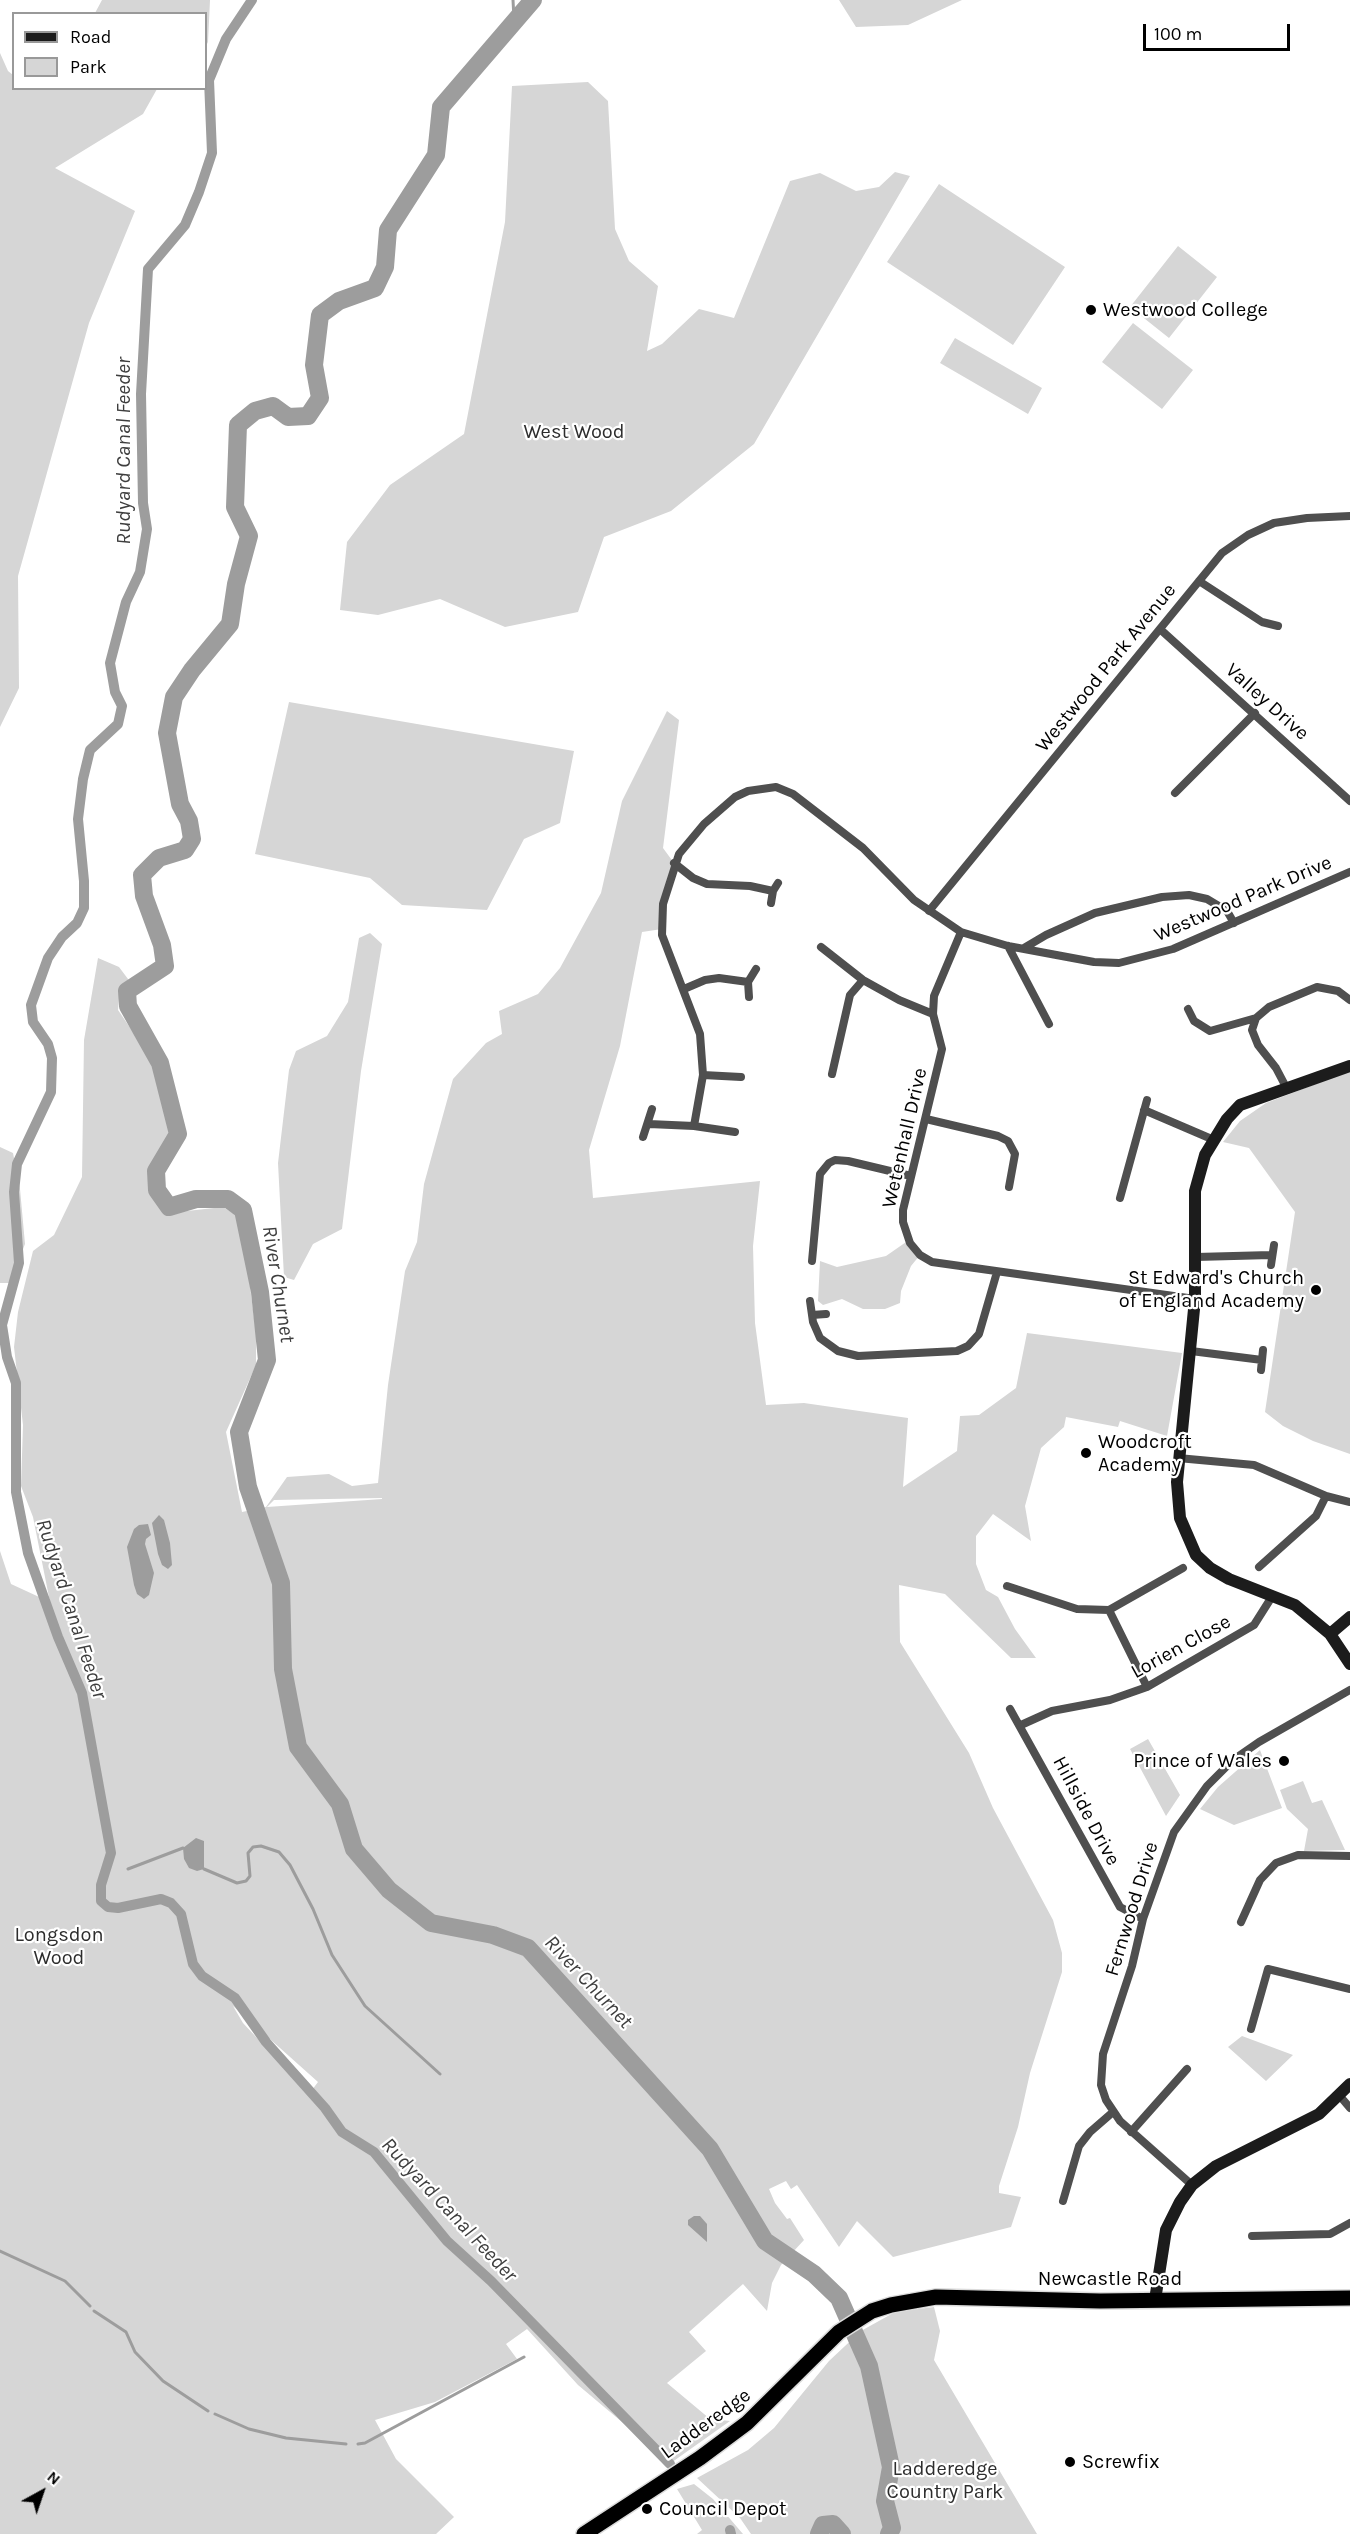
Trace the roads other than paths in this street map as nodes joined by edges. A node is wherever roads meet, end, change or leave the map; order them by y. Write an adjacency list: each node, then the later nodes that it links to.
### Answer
1 (1350, 516): 2 (street, Westwood Park Avenue)
2 (1199, 581): 3 (street); 4 (street, Westwood Park Avenue)
3 (1278, 626)
4 (1161, 630): 5 (street, Valley Drive); 13 (street, Westwood Park Avenue)
5 (1255, 713): 6 (street); 7 (street, Valley Drive)
6 (1175, 793)
7 (1350, 801)
8 (674, 863): 11 (street); 13 (street, Westwood Park Drive); 22 (street, Westwood Park Drive)
9 (1350, 872): 14 (street, Westwood Park Drive)
10 (778, 883): 11 (street)
11 (773, 891): 12 (street)
12 (771, 903)
13 (928, 910): 15 (street, Westwood Park Drive)
14 (1234, 923): 18 (street, Westwood Park Drive); 18 (street)
15 (961, 932): 16 (street, Westwood Park Drive); 26 (street, Wetenhall Drive)
16 (1008, 946): 18 (street, Westwood Park Drive); 28 (street)
17 (821, 947): 20 (street)
18 (1024, 948)
19 (756, 969): 21 (street)
20 (863, 980): 26 (street); 30 (street)
21 (748, 982): 22 (street); 23 (street)
22 (684, 989): 31 (street, Westwood Park Drive)
23 (749, 997)
24 (1350, 1000): 27 (street)
25 (1188, 1009): 27 (street)
26 (933, 1014): 37 (street, Wetenhall Drive)
27 (1256, 1018): 33 (street)
28 (1049, 1024)
29 (1350, 1066): 33 (street)
30 (832, 1074)
31 (703, 1075): 32 (street); 39 (street, Westwood Park Drive)
32 (741, 1077)
33 (1286, 1087): 42 (street)
34 (1147, 1100): 36 (street)
35 (652, 1109): 38 (street)
36 (1144, 1110): 42 (street); 45 (street)
37 (926, 1119): 43 (street, Wetenhall Drive); 44 (street)
38 (649, 1124): 39 (street); 41 (street)
39 (694, 1126): 40 (street)
40 (735, 1132)
41 (643, 1137)
42 (1214, 1140): 48 (street)
43 (911, 1176): 49 (street); 51 (street, Wetenhall Drive)
44 (1010, 1187)
45 (1120, 1198)
46 (1274, 1245): 47 (street)
47 (1271, 1255): 48 (street); 50 (street)
48 (1196, 1257): 52 (street)
49 (812, 1261)
50 (1271, 1265)
51 (997, 1272): 52 (street, Wetenhall Drive); 55 (street)
52 (1195, 1299): 57 (street)
53 (810, 1301): 55 (street)
54 (826, 1314): 55 (street)
55 (812, 1316)
56 (1263, 1350): 58 (street)
57 (1191, 1351): 58 (street); 60 (street)
58 (1262, 1360): 59 (street)
59 (1261, 1370)
60 (1178, 1458): 61 (street); 66 (street)
61 (1326, 1496): 62 (street); 63 (street)
62 (1350, 1502)
63 (1259, 1567)
64 (1183, 1568): 67 (street)
65 (1006, 1586): 67 (street)
66 (1273, 1595): 69 (street); 71 (street, Lorien Close)
67 (1109, 1610): 71 (street)
68 (1350, 1617): 69 (street)
69 (1330, 1634): 70 (street)
70 (1350, 1665)
71 (1147, 1687): 74 (street, Lorien Close)
72 (1350, 1690): 76 (street, Fernwood Drive)
73 (1010, 1709): 74 (street, Hillside Drive)
74 (1021, 1725): 76 (street, Hillside Drive)
75 (1350, 1856): 77 (street)
76 (1143, 1919): 84 (street, Fernwood Drive)
77 (1241, 1922)
78 (1350, 1989): 79 (street)
79 (1251, 2029)
80 (1187, 2069): 85 (street)
81 (1350, 2084): 82 (street)
82 (1339, 2095): 83 (street); 86 (street)
83 (1350, 2108)
84 (1113, 2112): 85 (street, Fernwood Drive); 87 (street)
85 (1131, 2132): 86 (street, Fernwood Drive)
86 (1192, 2186): 91 (street)
87 (1063, 2201)
88 (1350, 2223): 89 (street)
89 (1252, 2236)
90 (1350, 2298): 91 (highway, Newcastle Road)
91 (1155, 2300): 92 (highway, Newcastle Road)
92 (872, 2311): 93 (highway, Ladderedge)
93 (584, 2534)

